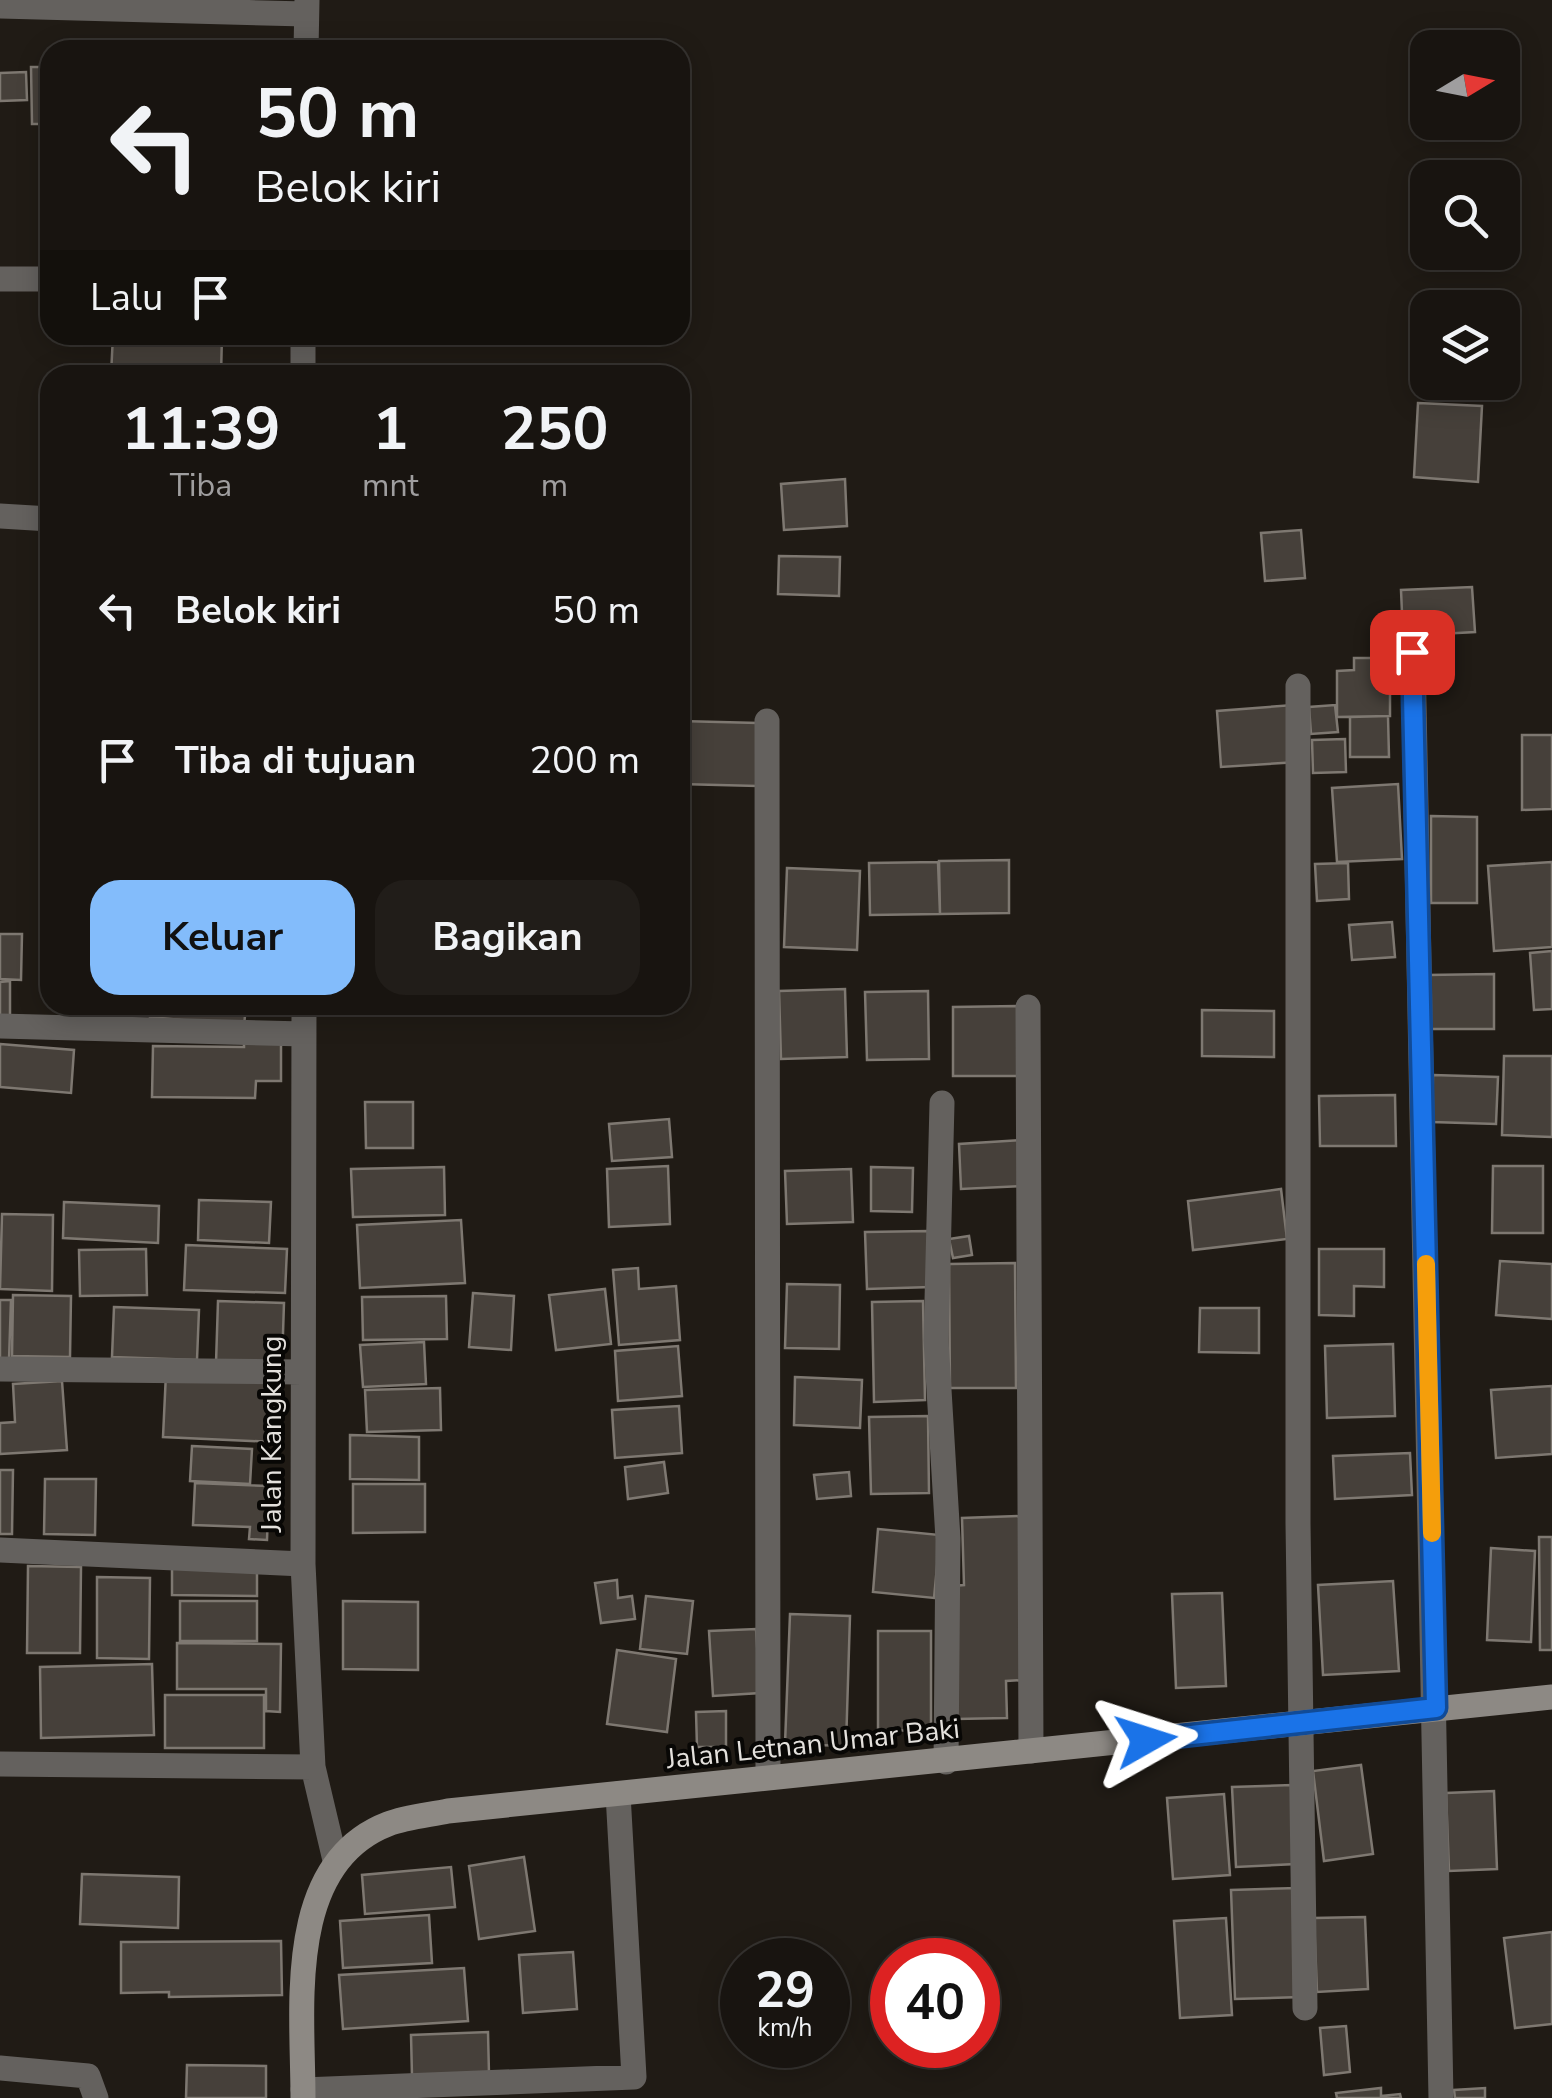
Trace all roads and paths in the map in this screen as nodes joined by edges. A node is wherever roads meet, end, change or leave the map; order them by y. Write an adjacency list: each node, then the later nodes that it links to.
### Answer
1 (0, 6): 2 (street)
2 (306, 7): 3 (street)
3 (306, 40)
4 (40, 279): 5 (street)
5 (0, 280)
6 (0, 516): 7 (street)
7 (40, 519)
8 (1412, 652): 21 (street)
9 (1298, 686): 22 (street)
10 (767, 720): 27 (street)
11 (1028, 1008): 23 (street)
12 (304, 1015): 14 (street, Jalan Kangkung)
13 (0, 1026): 14 (street)
14 (304, 1034): 17 (street, Jalan Kangkung)
15 (942, 1103): 24 (street)
16 (0, 1369): 17 (street)
17 (302, 1372): 19 (street, Jalan Kangkung)
18 (0, 1550): 19 (street)
19 (302, 1564): 26 (street, Jalan Kangkung)
20 (1552, 1696): 21 (street, Jalan Letnan Umar Baki)
21 (1436, 1708): 22 (street, Jalan Letnan Umar Baki); 34 (street)
22 (1303, 1723): 23 (street, Jalan Letnan Umar Baki); 30 (street)
23 (1031, 1751): 24 (street, Jalan Letnan Umar Baki)
24 (946, 1762): 27 (street, Jalan Letnan Umar Baki)
25 (0, 1764): 26 (street)
26 (313, 1767): 29 (street, Jalan Kangkung)
27 (768, 1776): 28 (street, Jalan Letnan Umar Baki)
28 (618, 1794): 29 (street, Jalan Letnan Umar Baki); 32 (street)
29 (335, 1860): 32 (street, Jalan Letnan Umar Baki)
30 (1306, 2008)
31 (0, 2068): 33 (street)
32 (303, 2094)
33 (96, 2098)
34 (1441, 2098)

